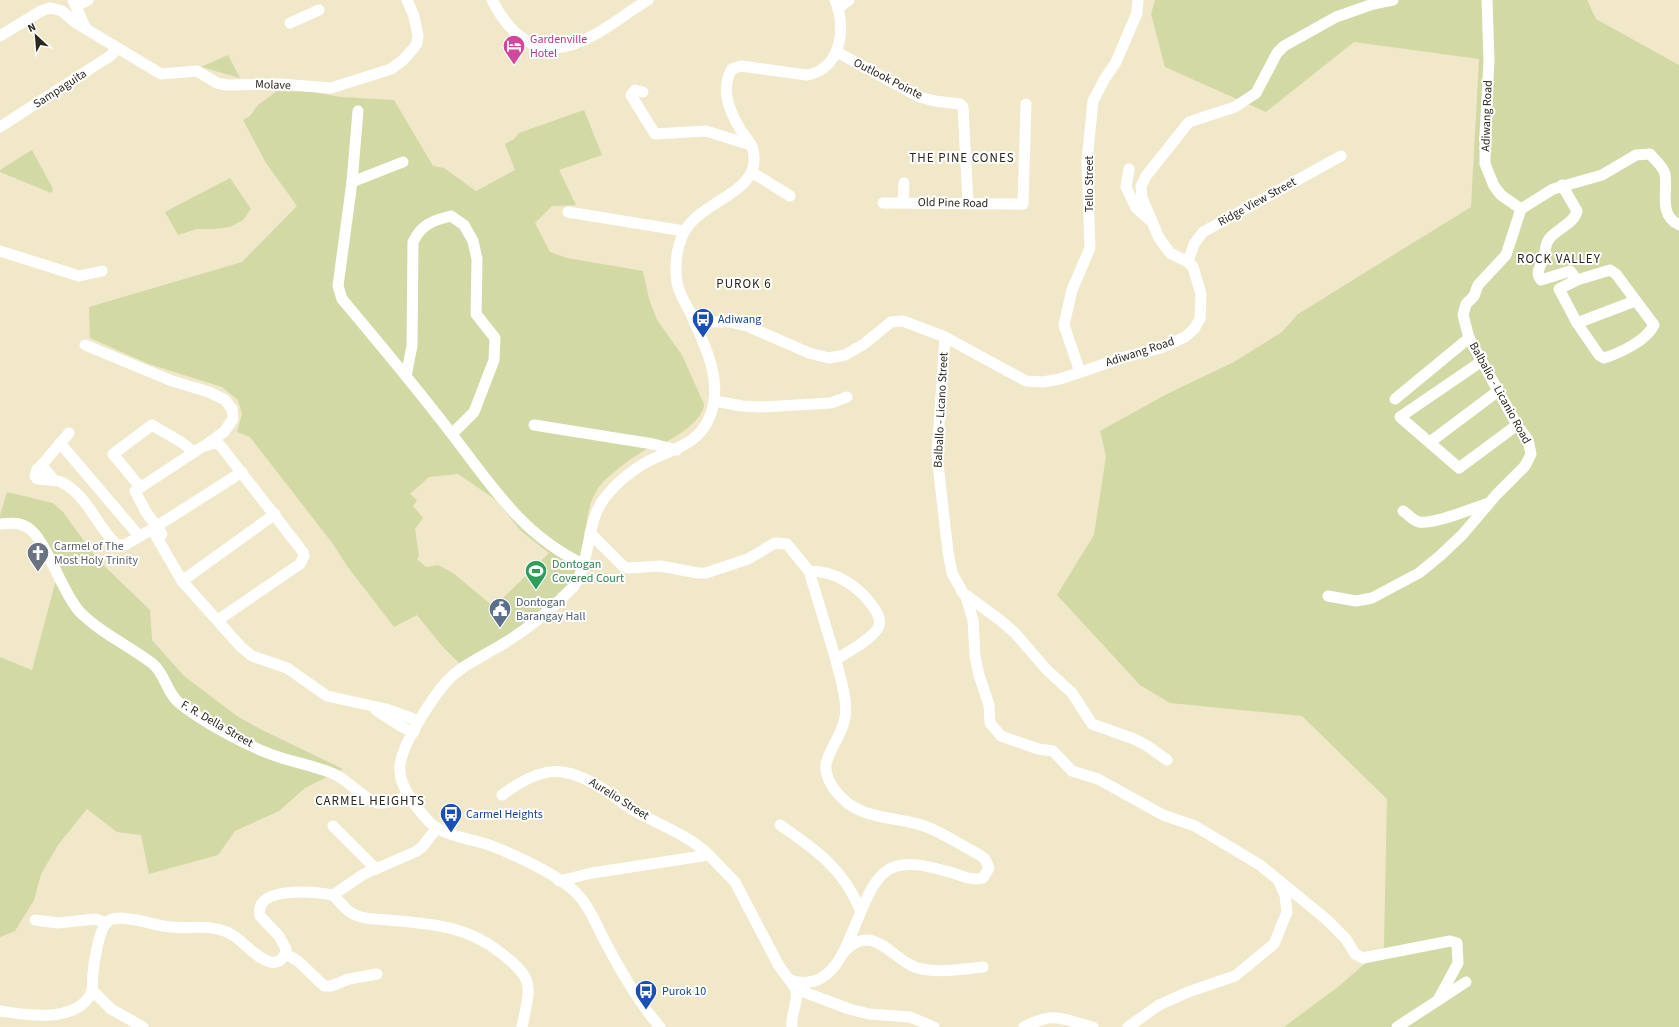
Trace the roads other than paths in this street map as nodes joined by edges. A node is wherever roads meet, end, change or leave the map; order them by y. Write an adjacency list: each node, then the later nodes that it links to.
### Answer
1 (88, 0): 10 (street)
2 (406, 0): 16 (street, Molave)
3 (492, 0): 4 (street)
4 (648, 0)
5 (849, 0): 11 (street)
6 (1138, 0): 50 (street, Tello Street)
7 (1393, 0): 9 (street)
8 (1487, 0): 34 (street, Adiwang Road)
9 (1372, 2): 36 (street)
10 (75, 3): 13 (street)
11 (836, 4): 17 (street)
12 (318, 10): 14 (street)
13 (81, 24): 15 (street, Molave); 16 (street, Molave)
14 (290, 24)
15 (0, 36)
16 (117, 49): 21 (street, Sampaguita)
17 (837, 52): 22 (street); 33 (street, Outlook Pointe)
18 (643, 92): 22 (street)
19 (1026, 104): 33 (street, Old Pine Road)
20 (358, 111): 27 (street)
21 (0, 127)
22 (751, 145): 26 (street)
23 (1341, 156): 40 (street, Ridge View Street)
24 (403, 162): 27 (street)
25 (1128, 169): 36 (street)
26 (752, 173): 30 (street); 38 (street)
27 (352, 182): 51 (street)
28 (904, 183): 32 (street)
29 (1562, 185): 34 (street); 37 (street); 42 (street)
30 (790, 196)
31 (883, 202): 32 (street, Old Pine Road)
32 (904, 202): 33 (street, Old Pine Road)
33 (968, 203)
34 (1521, 209): 47 (street, Balbalio - Licanio Road)
35 (568, 212): 38 (street)
36 (1150, 220): 40 (street)
37 (1679, 225)
38 (684, 231): 44 (street)
39 (0, 251): 41 (street)
40 (1188, 262): 50 (street, Adiwang Road)
41 (102, 271)
42 (1577, 280): 43 (street); 45 (street)
43 (1635, 301): 45 (street); 45 (street)
44 (694, 322): 46 (street, Adiwang Road); 55 (street)
45 (1577, 323)
46 (945, 337): 50 (street, Adiwang Road); 78 (street, Balballo - Licano Street)
47 (1469, 338): 49 (street, Balbalio - Licanio Road); 54 (street)
48 (85, 345): 62 (street)
49 (1482, 361): 52 (street, Balbalio - Licanio Road); 60 (street)
50 (1080, 372)
51 (406, 376): 59 (street); 59 (street)
52 (1498, 391): 57 (street, Balbalio - Licanio Road); 60 (street)
53 (847, 397): 55 (street)
54 (1395, 399)
55 (715, 401): 63 (street)
56 (534, 425): 63 (street)
57 (1517, 425): 60 (street); 67 (street, Balbalio - Licanio Road)
58 (69, 433): 61 (street)
59 (452, 434): 74 (street)
60 (1430, 442)
61 (60, 443): 73 (street); 73 (street)
62 (207, 444): 64 (street); 65 (street)
63 (677, 450): 72 (street)
64 (194, 452): 66 (street); 66 (street)
65 (242, 472): 69 (street); 71 (street)
66 (140, 487): 71 (street)
67 (1489, 503): 68 (street); 77 (street, Balbalio - Licanio Road)
68 (1403, 511)
69 (275, 514): 76 (street); 79 (street)
70 (0, 524): 86 (street, F. R. Della Street)
71 (157, 526): 76 (street)
72 (590, 533): 74 (street); 75 (street)
73 (139, 536): 76 (street)
74 (583, 564): 82 (street)
75 (809, 571): 80 (street); 80 (street)
76 (183, 580): 79 (street)
77 (1328, 596)
78 (966, 597): 84 (street, Balballo - Licano Street); 92 (street)
79 (218, 620): 81 (street)
80 (836, 660): 95 (street)
81 (369, 705): 82 (street); 83 (street)
82 (419, 721): 83 (street)
83 (414, 732): 86 (street)
84 (1167, 760)
85 (502, 795): 90 (street, Aurelio Street)
86 (409, 796): 89 (street)
87 (780, 825): 95 (street)
88 (332, 826): 91 (street)
89 (438, 828): 91 (street); 93 (street)
90 (709, 855): 93 (street); 103 (street, Aurelio Street)
91 (376, 869): 94 (street)
92 (1277, 878): 105 (street); 114 (street)
93 (559, 880): 109 (street)
94 (333, 895): 99 (street); 108 (street)
95 (860, 910): 98 (street)
96 (35, 920): 97 (street)
97 (107, 923): 99 (street); 104 (street)
98 (844, 952): 100 (street); 103 (street)
99 (286, 954): 101 (street)
100 (983, 967)
101 (377, 974)
102 (1466, 982): 105 (street)
103 (792, 984): 110 (street); 111 (street)
104 (92, 990): 106 (street); 107 (street)
105 (1438, 1000): 115 (street)
106 (0, 1011)
107 (143, 1027)
108 (522, 1027)
109 (660, 1027)
110 (792, 1027)
111 (934, 1027)
112 (1024, 1027): 113 (street)
113 (1093, 1027)
114 (1128, 1027)
115 (1397, 1027)

